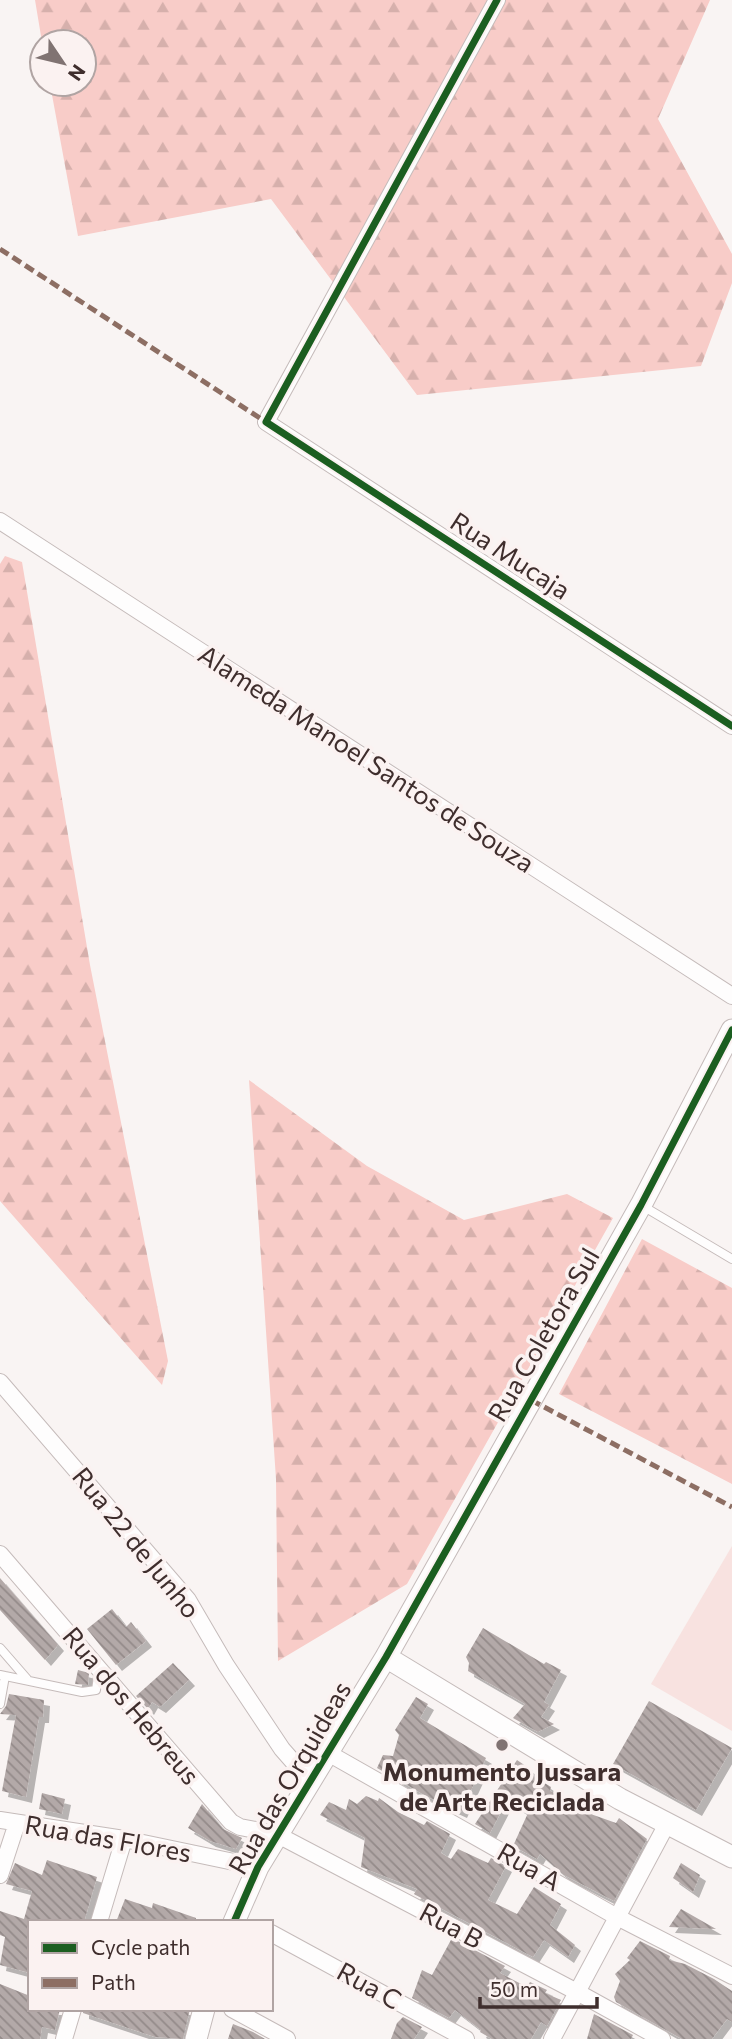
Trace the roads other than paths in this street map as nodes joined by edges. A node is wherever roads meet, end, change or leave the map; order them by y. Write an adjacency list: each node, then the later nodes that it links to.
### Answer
1 (497, 0): 3 (street, Rua Mucaja)
2 (0, 521): 4 (street, Alameda Manoel Santos de Souza)
3 (732, 726)
4 (732, 996)
5 (732, 1030): 6 (street, Rua Coletora Sul)
6 (641, 1205): 7 (lane); 11 (street, Rua Coletora Sul)
7 (732, 1259)
8 (0, 1381): 17 (street, Rua 22 de Junho)
9 (0, 1553): 12 (street, Rua dos Hebreus)
10 (0, 1648): 14 (lane)
11 (386, 1657): 16 (street, Rua das Orquideas); 19 (street)
12 (99, 1671): 14 (lane); 21 (street, Rua dos Hebreus)
13 (2, 1675): 14 (lane); 15 (lane)
14 (27, 1679)
15 (0, 1704)
16 (328, 1752): 17 (street, Rua das Orquideas); 26 (street, Rua A)
17 (310, 1781): 21 (street, Rua das Orquideas)
18 (0, 1820): 20 (street, Rua das Flores)
19 (668, 1822): 23 (street); 26 (street)
20 (17, 1823): 22 (street, Rua das Flores); 25 (street)
21 (276, 1834): 24 (street, Rua das Orquideas); 31 (street, Rua B)
22 (124, 1839): 24 (street, Rua das Flores); 28 (street)
23 (732, 1857)
24 (258, 1867): 27 (street, Rua das Orquideas)
25 (0, 1875)
26 (617, 1917): 30 (street, Rua A); 31 (street)
27 (241, 1919)
28 (100, 1920)
29 (273, 1934): 38 (street, Rua C)
30 (732, 1976)
31 (577, 1992): 39 (street); 40 (street, Rua B)
32 (72, 2011): 35 (street)
33 (203, 2011): 36 (street)
34 (236, 2011): 37 (street)
35 (64, 2039)
36 (196, 2039)
37 (287, 2039)
38 (466, 2039)
39 (552, 2039)
40 (662, 2039)

